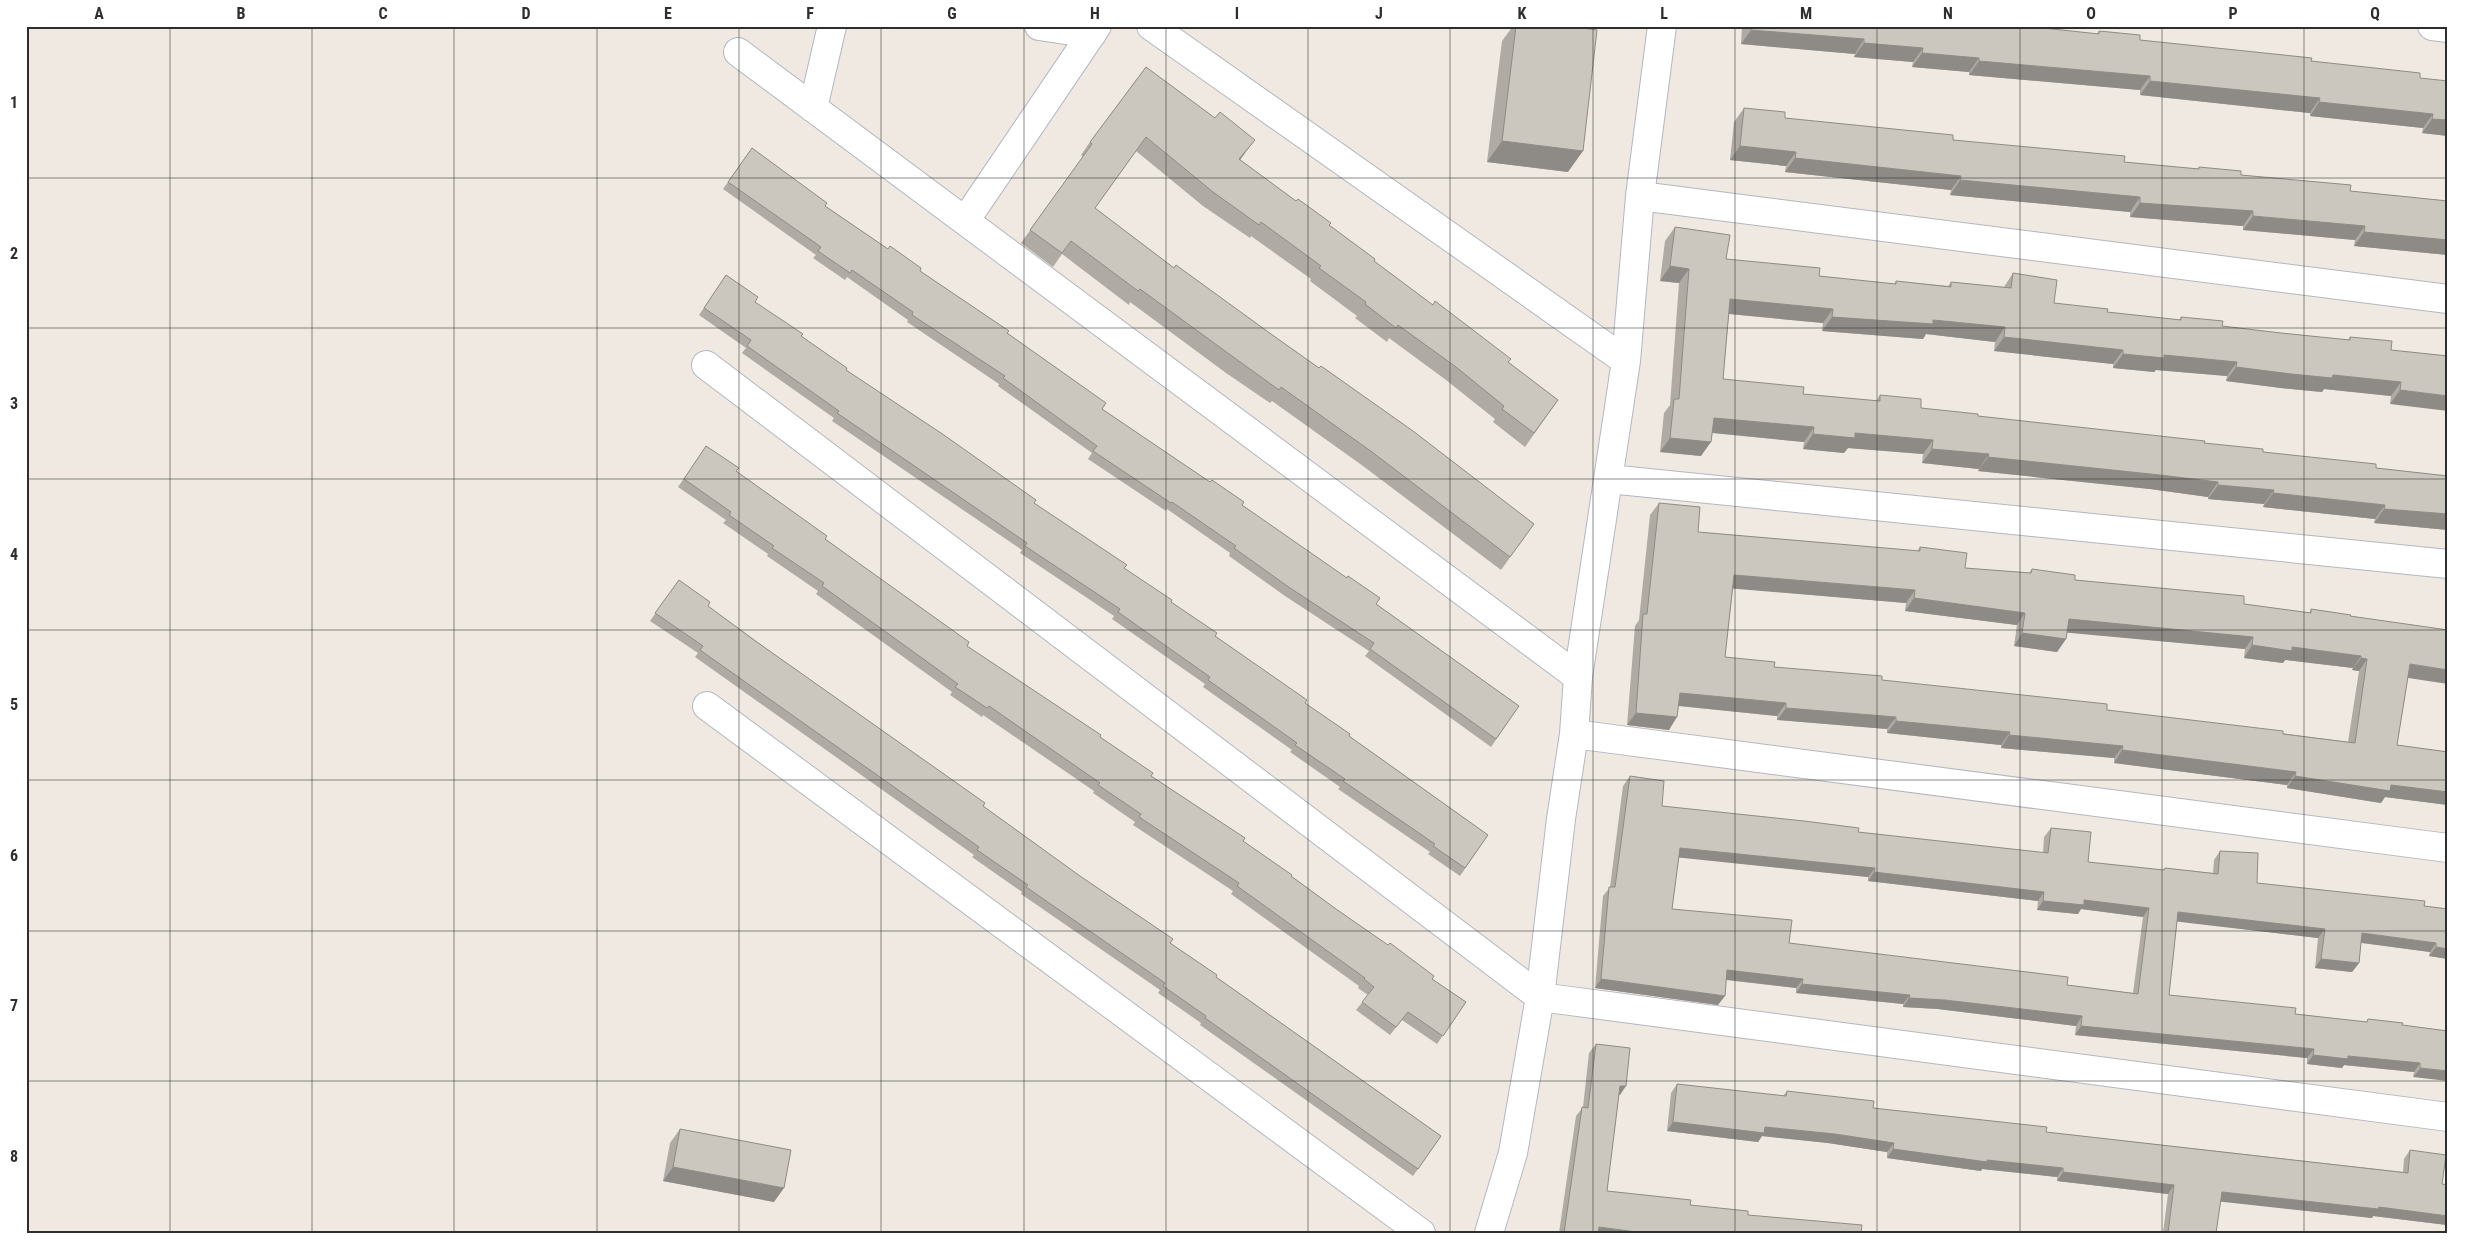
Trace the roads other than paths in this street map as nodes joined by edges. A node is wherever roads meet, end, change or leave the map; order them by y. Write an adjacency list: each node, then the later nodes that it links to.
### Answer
1 (832, 26): 9 (street)
2 (1039, 26): 7 (street)
3 (1151, 26): 13 (street)
4 (1662, 26): 10 (street)
5 (2432, 26): 6 (street)
6 (2448, 28)
7 (1094, 30): 11 (street)
8 (738, 52): 9 (street)
9 (813, 108): 11 (street)
10 (1640, 196): 12 (street); 13 (street)
11 (965, 221): 17 (street)
12 (2448, 300)
13 (1626, 361): 15 (street)
14 (706, 365): 21 (street)
15 (1609, 479): 16 (street); 17 (street)
16 (2448, 564)
17 (1578, 677): 19 (street)
18 (707, 706): 23 (street)
19 (1574, 734): 20 (street); 21 (street)
20 (2448, 848)
21 (1540, 997): 22 (street); 24 (street)
22 (2448, 1117)
23 (1421, 1233)
24 (1489, 1233)

